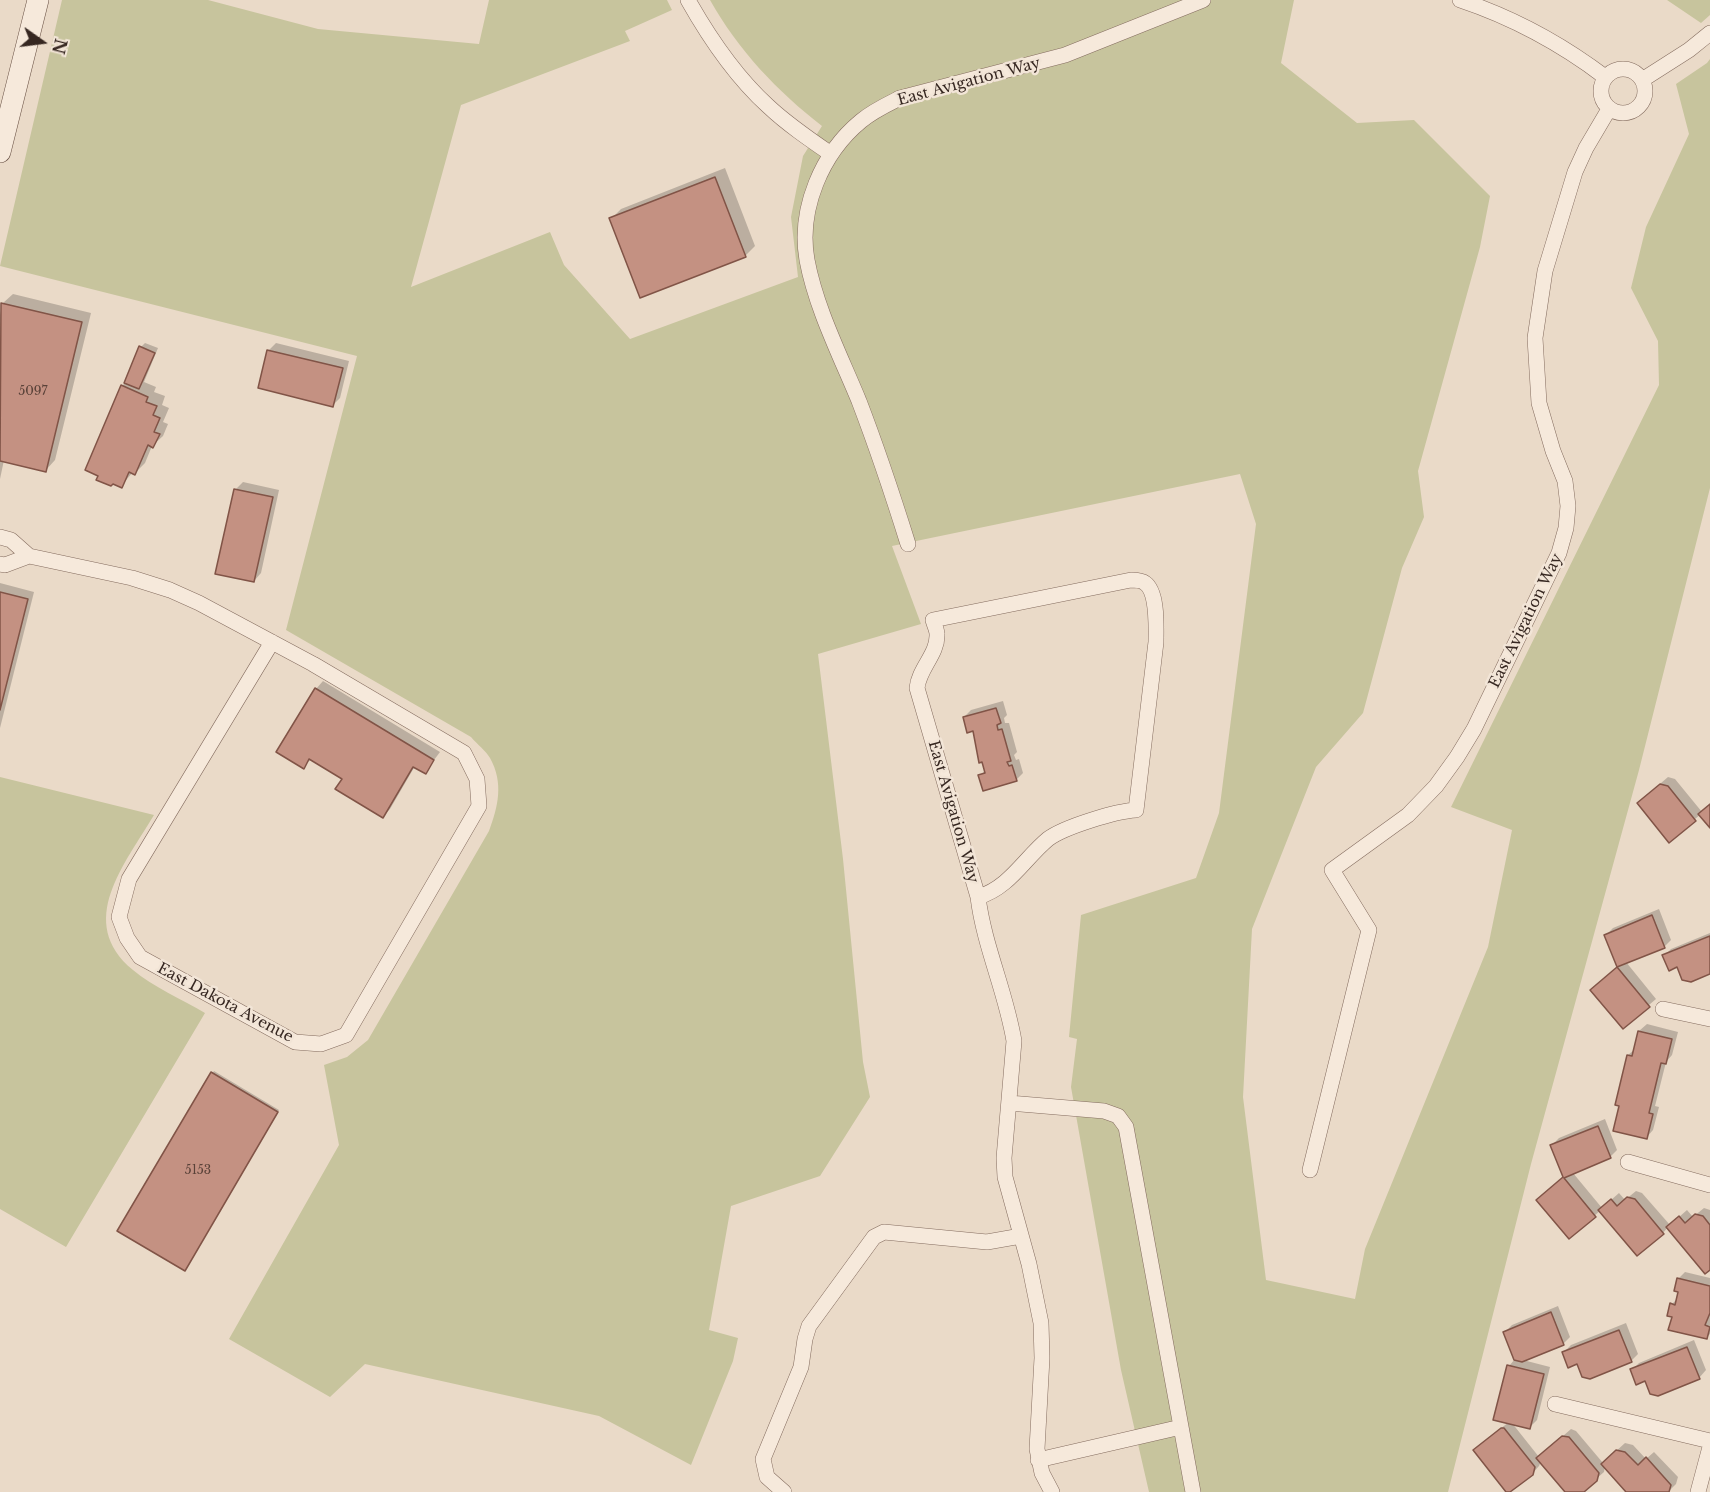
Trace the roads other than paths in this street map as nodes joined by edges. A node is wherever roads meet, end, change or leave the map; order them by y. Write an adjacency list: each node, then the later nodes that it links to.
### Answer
1 (38, 0): 9 (street)
2 (687, 0): 10 (street)
3 (1203, 0): 10 (street, East Avigation Way)
4 (1460, 0): 6 (street)
5 (1710, 33): 7 (street)
6 (1605, 77): 7 (street); 8 (street)
7 (1642, 80): 8 (street)
8 (1609, 109): 21 (street, East Avigation Way)
9 (0, 152)
10 (831, 154): 12 (street, East Avigation Way)
11 (0, 537): 13 (street, East Dakota Avenue)
12 (908, 544)
13 (29, 556): 14 (street, East Dakota Avenue); 15 (street, East Dakota Avenue)
14 (0, 564)
15 (272, 642): 15 (street, East Dakota Avenue)
16 (978, 897): 16 (street, East Avigation Way); 19 (street)
17 (1663, 1009): 18 (street)
18 (1710, 1019)
19 (1009, 1103): 23 (street); 25 (street)
20 (1628, 1162): 22 (street)
21 (1310, 1170)
22 (1710, 1185)
23 (1021, 1236): 28 (street); 29 (street)
24 (1555, 1404): 26 (street)
25 (1181, 1427): 28 (street); 31 (street)
26 (1710, 1442)
27 (1710, 1448): 32 (street)
28 (1038, 1460): 30 (street)
29 (784, 1492)
30 (1052, 1492)
31 (1193, 1492)
32 (1698, 1492)

